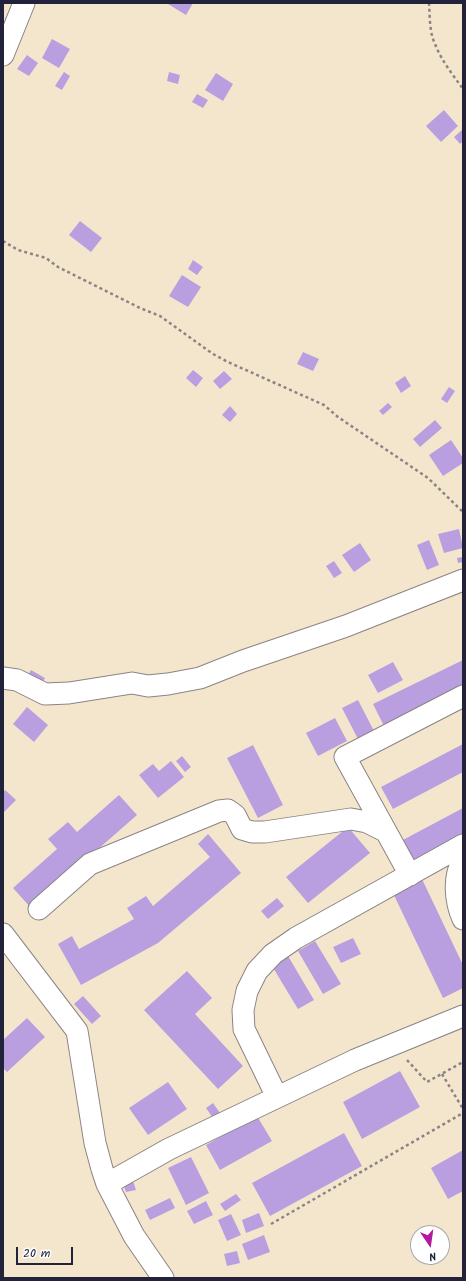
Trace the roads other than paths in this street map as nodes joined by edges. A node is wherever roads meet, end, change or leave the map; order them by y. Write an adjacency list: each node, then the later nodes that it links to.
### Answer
1 (24, 3): 2 (street)
2 (3, 56)
3 (463, 580): 4 (street)
4 (3, 678)
5 (463, 696): 6 (street)
6 (385, 831): 9 (street); 10 (street)
7 (463, 845): 9 (street)
8 (463, 860): 11 (street)
9 (410, 875): 14 (street)
10 (39, 909)
11 (463, 919)
12 (3, 934): 15 (street)
13 (463, 1016): 14 (street)
14 (277, 1097): 15 (street)
15 (107, 1184): 16 (street)
16 (163, 1278)

